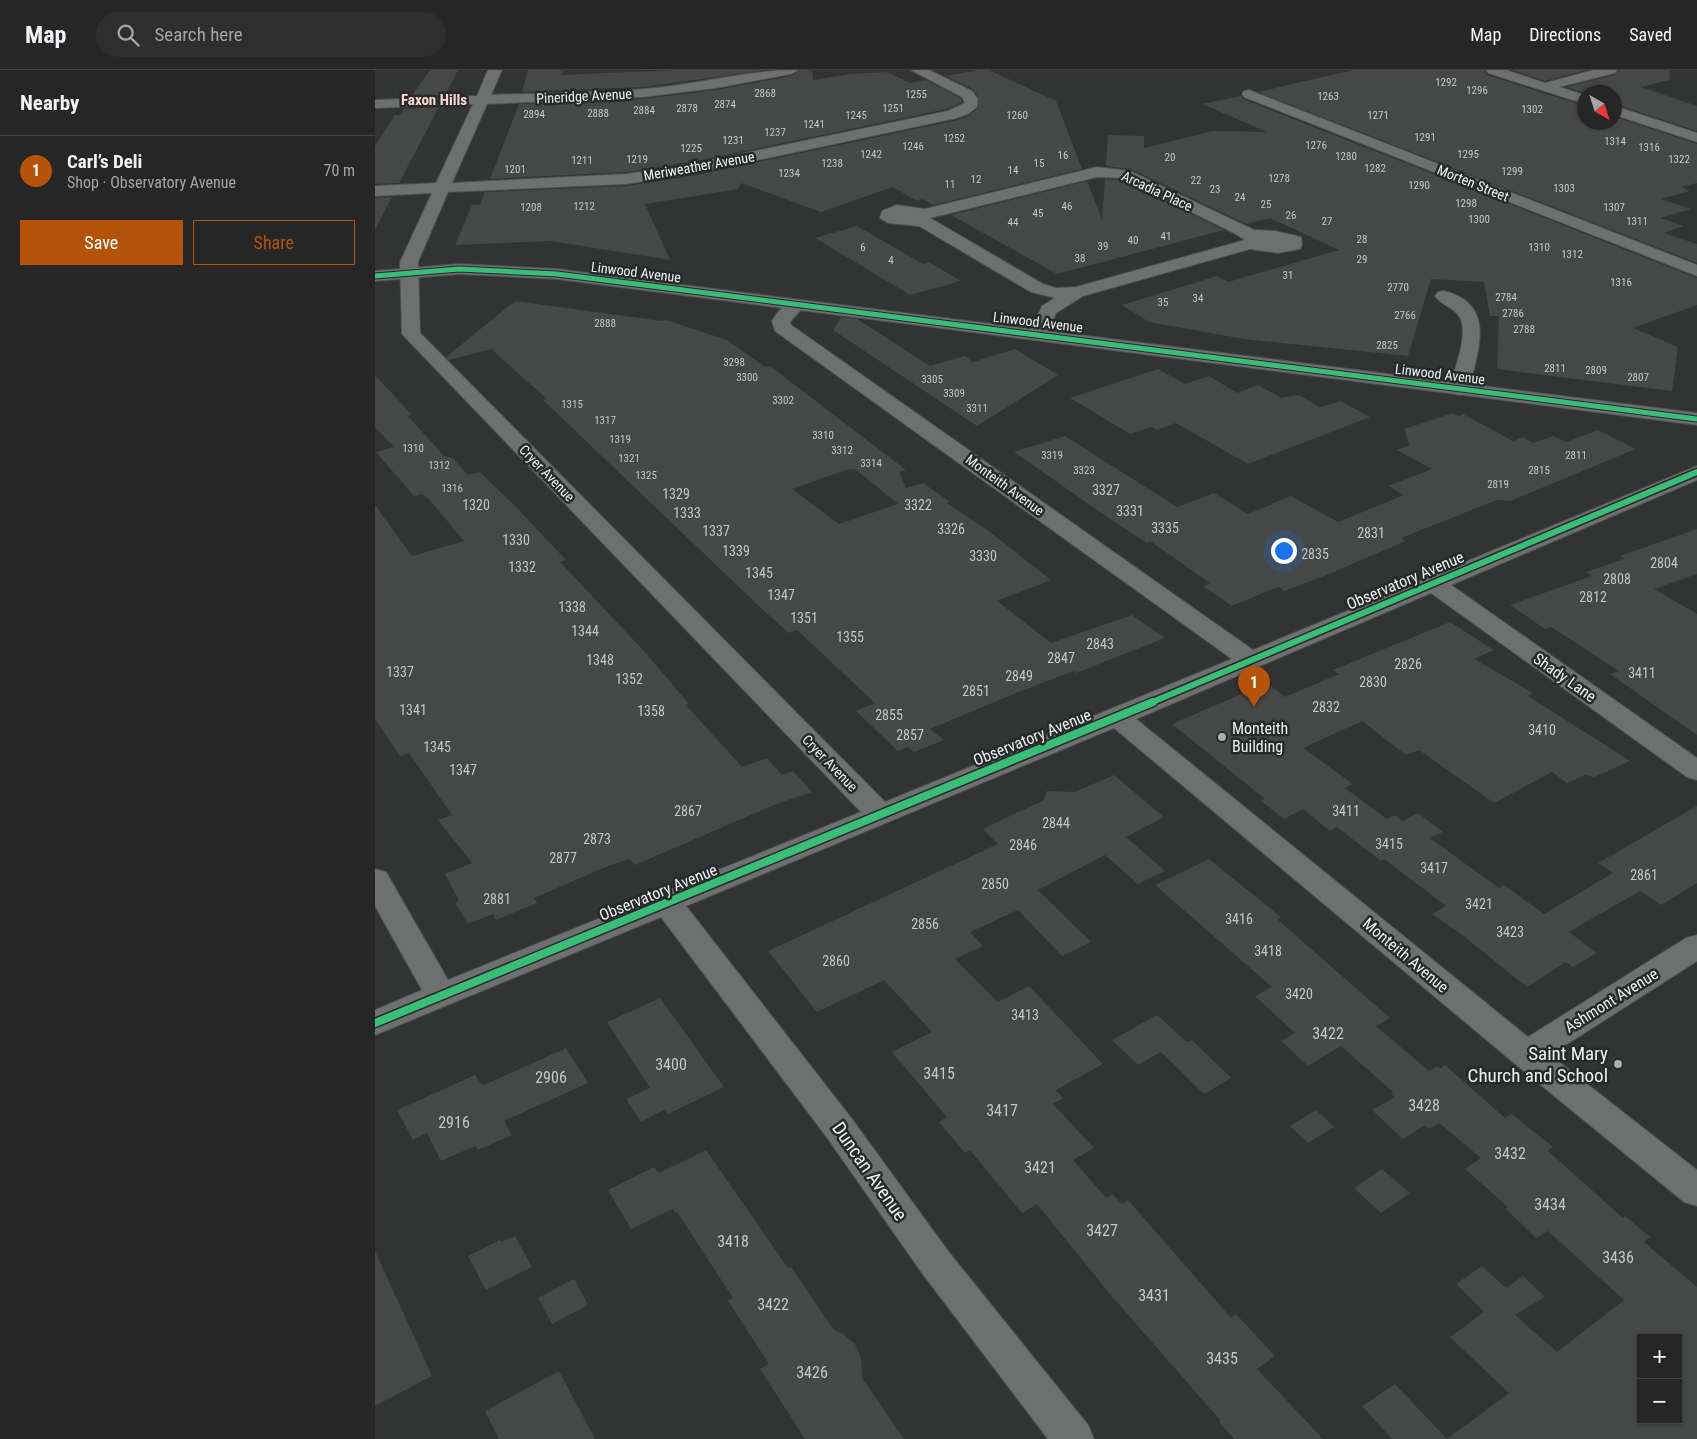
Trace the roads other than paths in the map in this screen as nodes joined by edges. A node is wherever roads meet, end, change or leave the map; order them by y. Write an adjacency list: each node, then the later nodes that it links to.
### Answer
1 (495, 70): 9 (street, Cryer Avenue)
2 (791, 70): 9 (street, Pineridge Avenue)
3 (918, 70): 13 (street, Meriweather Avenue)
4 (1493, 70): 6 (street)
5 (1610, 70): 6 (street)
6 (1544, 87): 8 (street)
7 (1249, 94): 15 (street, Morten Street)
8 (1577, 97)
9 (482, 100): 10 (street, Pineridge Avenue); 13 (street, Cryer Avenue)
10 (375, 104)
11 (1622, 112): 12 (street)
12 (1697, 138)
13 (441, 189): 14 (street, Meriweather Avenue); 16 (street, Cryer Avenue)
14 (375, 191)
15 (1697, 271)
16 (411, 272): 17 (main road, Linwood Avenue); 21 (main road, Linwood Avenue); 31 (street, Cryer Avenue)
17 (375, 276)
18 (1037, 288): 19 (street, Arcadia Place); 19 (street, Arcadia Place); 22 (street)
19 (1077, 292): 22 (street, Arcadia Place)
20 (1444, 296): 24 (street)
21 (796, 305): 23 (main road, Linwood Avenue); 28 (street, Monteith Avenue)
22 (1048, 310): 23 (street)
23 (1037, 334): 24 (main road, Linwood Avenue)
24 (1459, 389): 25 (main road, Linwood Avenue)
25 (1697, 419)
26 (1697, 472): 27 (street, Observatory Avenue)
27 (1433, 583): 28 (street, Observatory Avenue); 30 (street, Shady Lane)
28 (1251, 661): 29 (street, Observatory Avenue)
29 (1117, 717): 31 (street, Observatory Avenue); 37 (street, Monteith Avenue)
30 (1697, 771)
31 (880, 814): 33 (street, Observatory Avenue)
32 (375, 879): 35 (street)
33 (667, 903): 35 (street, Observatory Avenue); 39 (street, Duncan Avenue)
34 (1697, 946): 37 (street, Ashmont Avenue)
35 (441, 995): 36 (street, Observatory Avenue)
36 (375, 1023)
37 (1526, 1054): 38 (street, Monteith Avenue)
38 (1697, 1191)
39 (1073, 1439)

